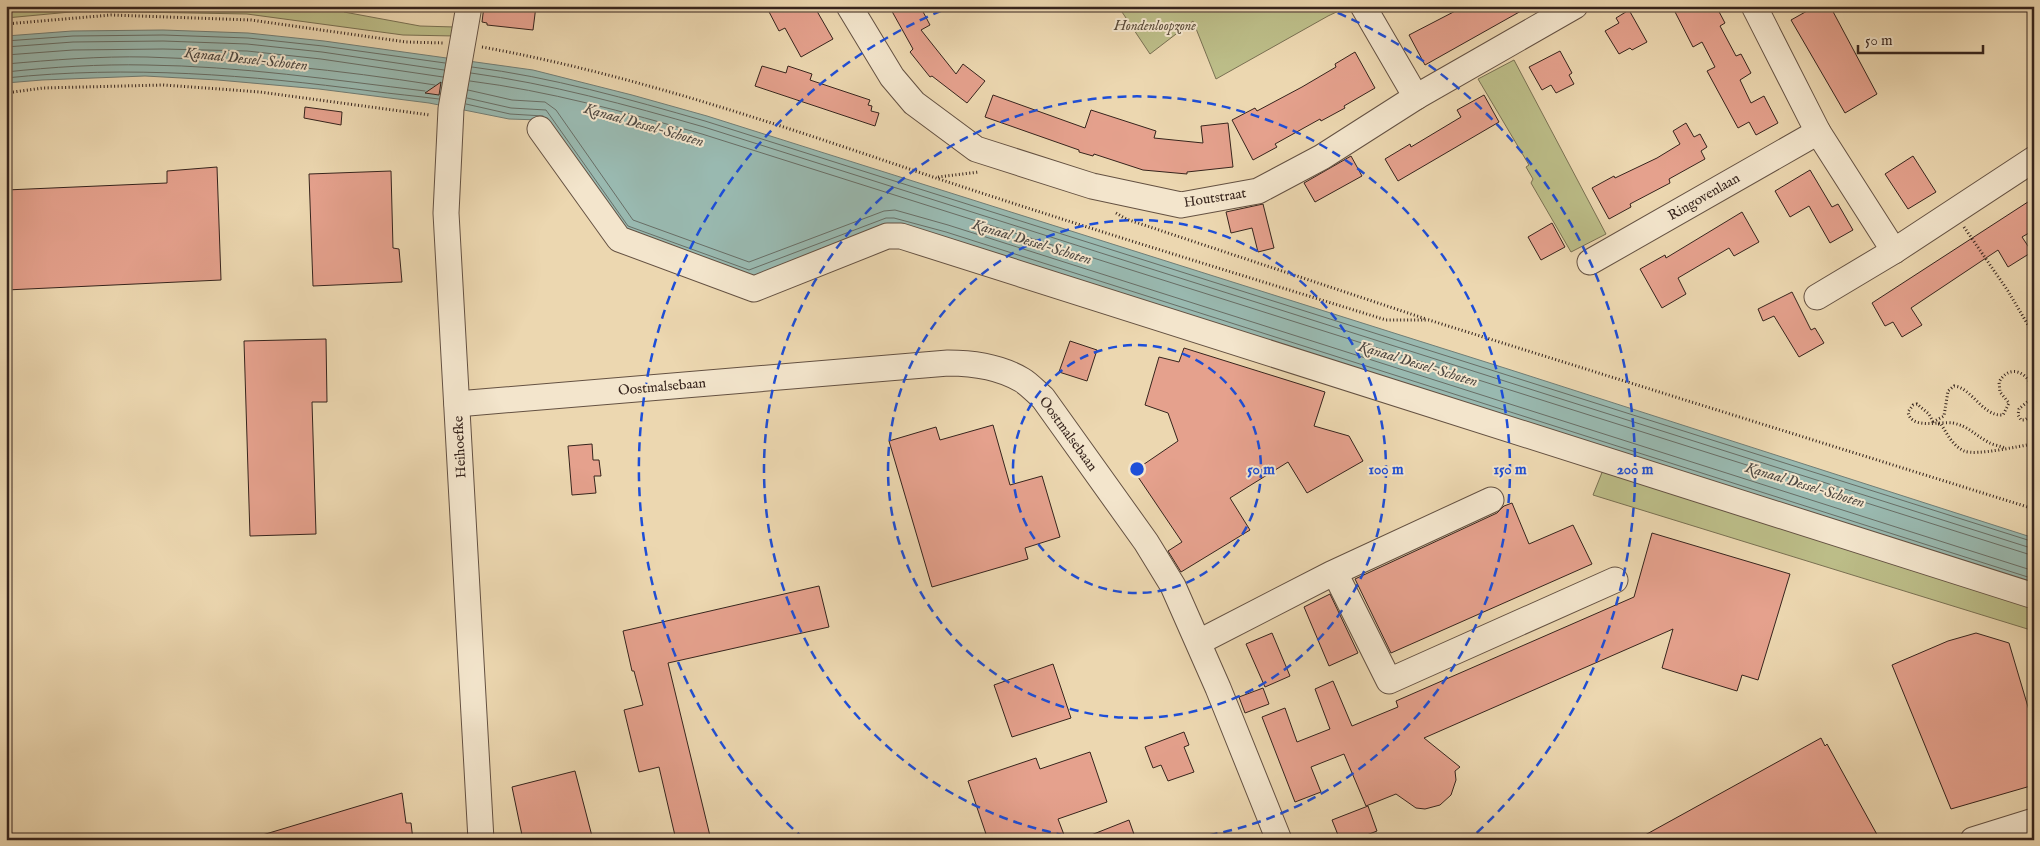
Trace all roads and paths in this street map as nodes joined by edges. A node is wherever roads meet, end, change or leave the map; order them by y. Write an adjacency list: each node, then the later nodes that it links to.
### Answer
1 (849, 6): 9 (street, Houtstraat)
2 (1364, 6): 9 (street)
3 (1576, 6): 9 (street, Houtstraat)
4 (462, 7): 7 (street, Heihoefke)
5 (1750, 7): 12 (street)
6 (6, 24): 7 (path)
7 (460, 48): 10 (street, Heihoefke); 19 (path)
8 (6, 93): 10 (path)
9 (1416, 97)
10 (451, 114): 21 (street, Heihoefke)
11 (540, 129): 30 (street)
12 (1818, 132): 16 (street); 17 (street, Ringovenlaan)
13 (2034, 159): 14 (street)
14 (1954, 212): 16 (street); 20 (path)
15 (1126, 219): 19 (path)
16 (1894, 251): 18 (street)
17 (1590, 262)
18 (1817, 297)
19 (1429, 320): 27 (path)
20 (2034, 334)
21 (457, 404): 31 (street, Oostmalsebaan); 33 (street, Heihoefke)
22 (2034, 414): 23 (path)
23 (1933, 422): 23 (path); 25 (path); 25 (path)
24 (2034, 443): 25 (path)
25 (2006, 448)
26 (1491, 500): 28 (street)
27 (2034, 509)
28 (1334, 572): 29 (street); 31 (street)
29 (1615, 580)
30 (2034, 596)
31 (1199, 642): 34 (street, Oostmalsebaan)
32 (2034, 821): 35 (street)
33 (481, 840)
34 (1279, 840)
35 (1973, 840)

